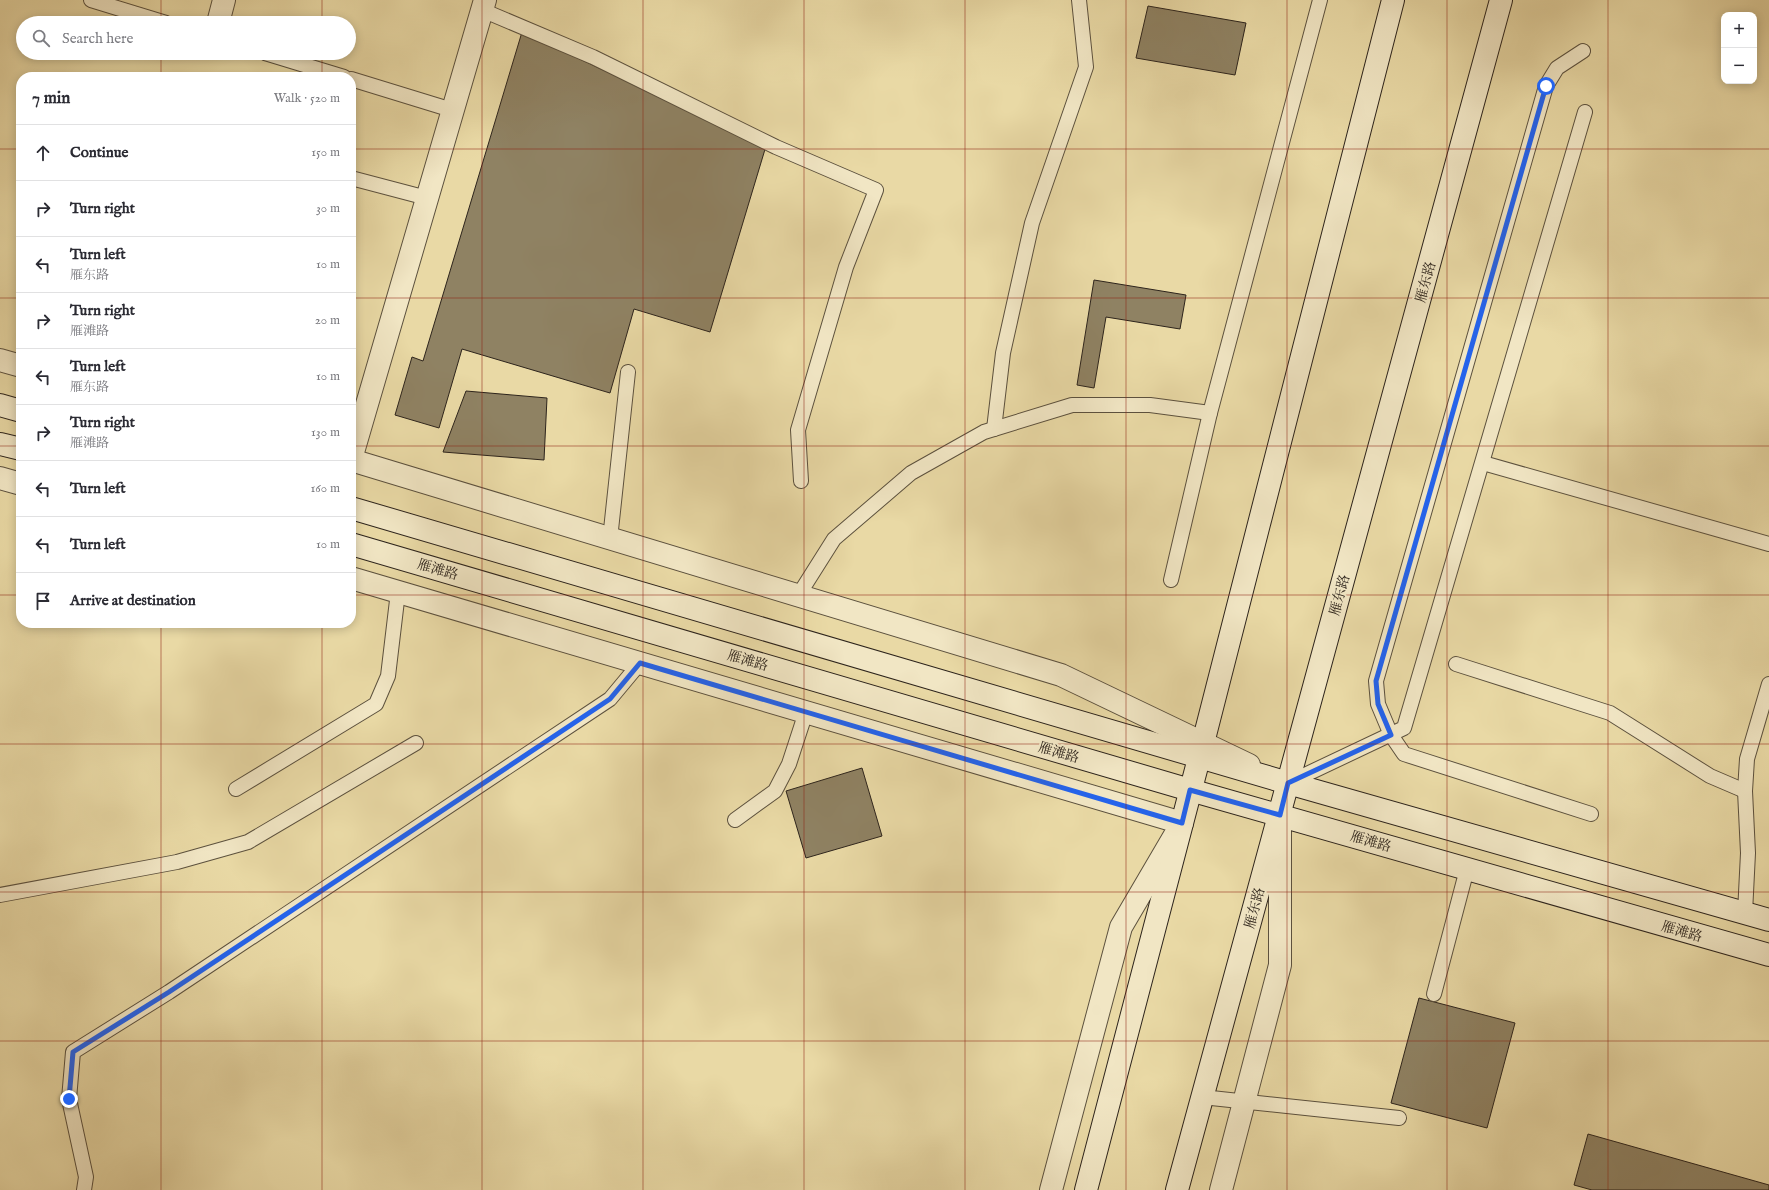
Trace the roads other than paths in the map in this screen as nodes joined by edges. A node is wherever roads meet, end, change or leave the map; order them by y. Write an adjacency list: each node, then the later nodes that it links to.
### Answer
1 (90, 0): 8 (lane)
2 (224, 0): 9 (main road)
3 (1079, 0): 24 (lane)
4 (1320, 0): 23 (lane)
5 (1393, 0): 47 (main road)
6 (1501, 0): 48 (main road, 雁东路)
7 (483, 5): 14 (main road); 31 (lane)
8 (143, 16)
9 (220, 16)
10 (1583, 52): 45 (lane)
11 (288, 60): 12 (lane)
12 (328, 72)
13 (356, 81): 14 (lane)
14 (452, 110): 17 (main road)
15 (1584, 112): 29 (lane)
16 (356, 179): 17 (lane)
17 (427, 198): 25 (main road)
18 (0, 360): 19 (main road)
19 (16, 365)
20 (628, 372): 34 (lane)
21 (0, 405): 22 (main road)
22 (16, 410)
23 (1210, 413): 24 (lane); 38 (lane)
24 (994, 429): 40 (lane)
25 (356, 443)
26 (0, 444): 27 (main road)
27 (16, 449)
28 (356, 462): 34 (main road)
29 (1483, 463): 35 (lane); 45 (lane)
30 (0, 478): 32 (main road)
31 (801, 482)
32 (16, 483)
33 (356, 509): 47 (main road)
34 (610, 539): 40 (main road)
35 (1769, 544)
36 (356, 545): 50 (main road, 雁滩路)
37 (356, 579): 39 (main road)
38 (1171, 580)
39 (398, 592): 41 (main road); 49 (lane)
40 (798, 596): 47 (main road)
41 (640, 663): 44 (main road); 65 (lane)
42 (1456, 664): 51 (lane)
43 (1769, 684): 51 (lane)
44 (806, 712): 54 (lane); 55 (main road)
45 (1391, 735): 48 (lane); 52 (lane)
46 (416, 743): 57 (lane)
47 (1201, 750): 48 (main road); 50 (main road)
48 (1288, 783): 53 (main road, 雁东路); 58 (main road)
49 (236, 789)
50 (1190, 790): 53 (main road, 雁滩路); 55 (main road)
51 (1745, 791): 58 (lane)
52 (1591, 814)
53 (1280, 815): 56 (main road, 雁滩路); 62 (main road, 雁东路); 63 (main road)
54 (735, 820)
55 (1182, 823): 66 (main road); 67 (main road)
56 (1467, 869): 60 (main road, 雁滩路); 61 (lane)
57 (0, 895)
58 (1745, 913): 59 (main road)
59 (1769, 920)
60 (1769, 955)
61 (1434, 994)
62 (1202, 1098): 63 (lane); 68 (main road, 雁东路)
63 (1245, 1102): 64 (lane); 69 (main road)
64 (1399, 1118)
65 (84, 1190)
66 (1051, 1190)
67 (1086, 1190)
68 (1177, 1190)
69 (1221, 1190)

